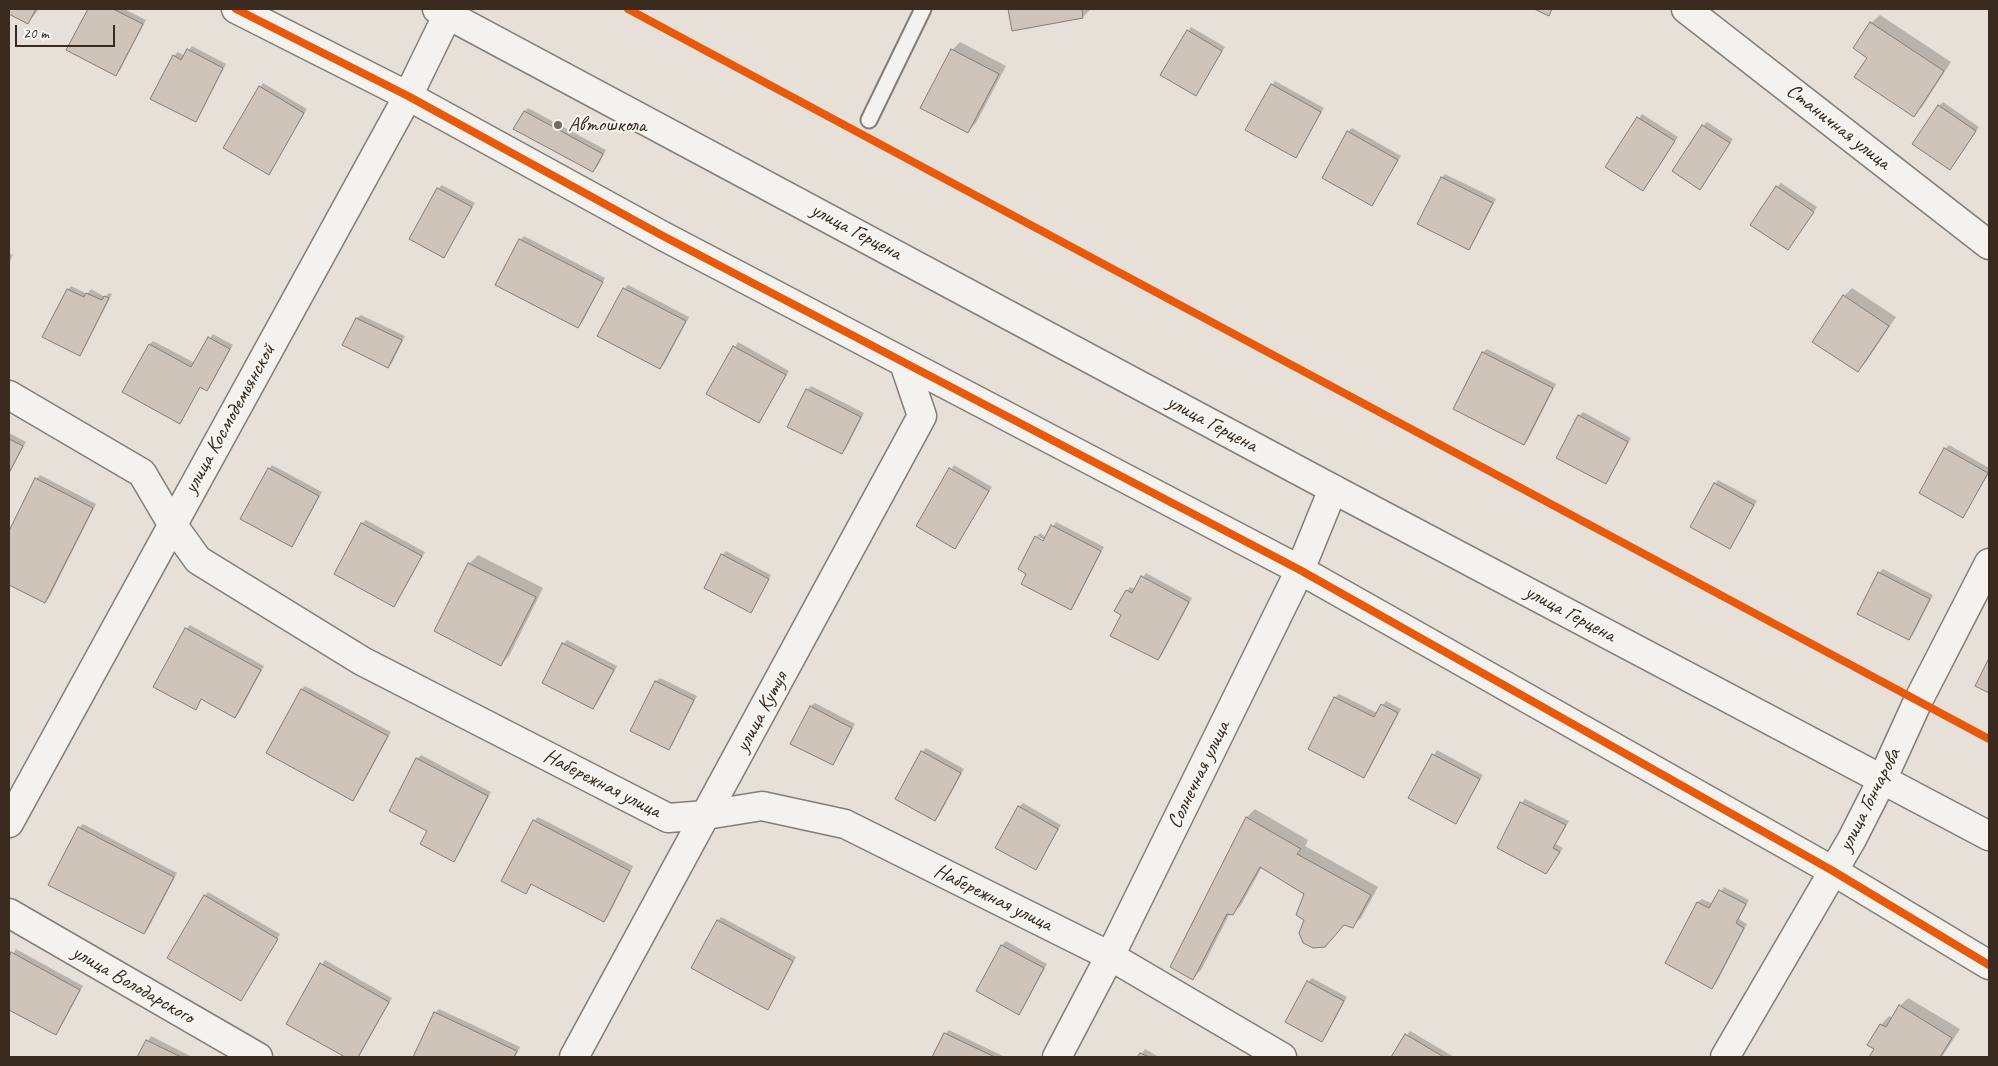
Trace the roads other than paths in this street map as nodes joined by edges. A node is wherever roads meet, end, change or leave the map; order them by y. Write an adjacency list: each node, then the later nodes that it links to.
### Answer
1 (236, 9): 5 (street)
2 (923, 9): 6 (lane)
3 (1686, 9): 7 (street, Станичная улица)
4 (443, 12): 5 (street, улица Космодемьянской); 10 (street, улица Герцена)
5 (408, 96): 8 (street); 11 (street, улица Космодемьянской)
6 (868, 120)
7 (1989, 245)
8 (904, 363): 13 (street); 15 (street, улица Кутуя)
9 (9, 395): 11 (street, Набережная улица)
10 (1333, 489): 13 (street, Солнечная улица); 14 (street, улица Герцена)
11 (172, 524): 15 (street, Набережная улица); 16 (street, улица Космодемьянской)
12 (1989, 562): 14 (street, улица Гончарова)
13 (1300, 570): 18 (street); 20 (street, Солнечная улица)
14 (1882, 780): 17 (street, улица Герцена); 18 (street, улица Гончарова)
15 (706, 815): 20 (street, Набережная улица); 23 (street, улица Кутуя)
16 (9, 823)
17 (1989, 836)
18 (1833, 871): 21 (street); 26 (street, улица Гончарова)
19 (9, 913): 22 (street, улица Володарского)
20 (1110, 956): 24 (street, Солнечная улица); 25 (street, Набережная улица)
21 (1989, 965)
22 (258, 1057)
23 (574, 1057)
24 (1057, 1057)
25 (1282, 1057)
26 (1726, 1057)

